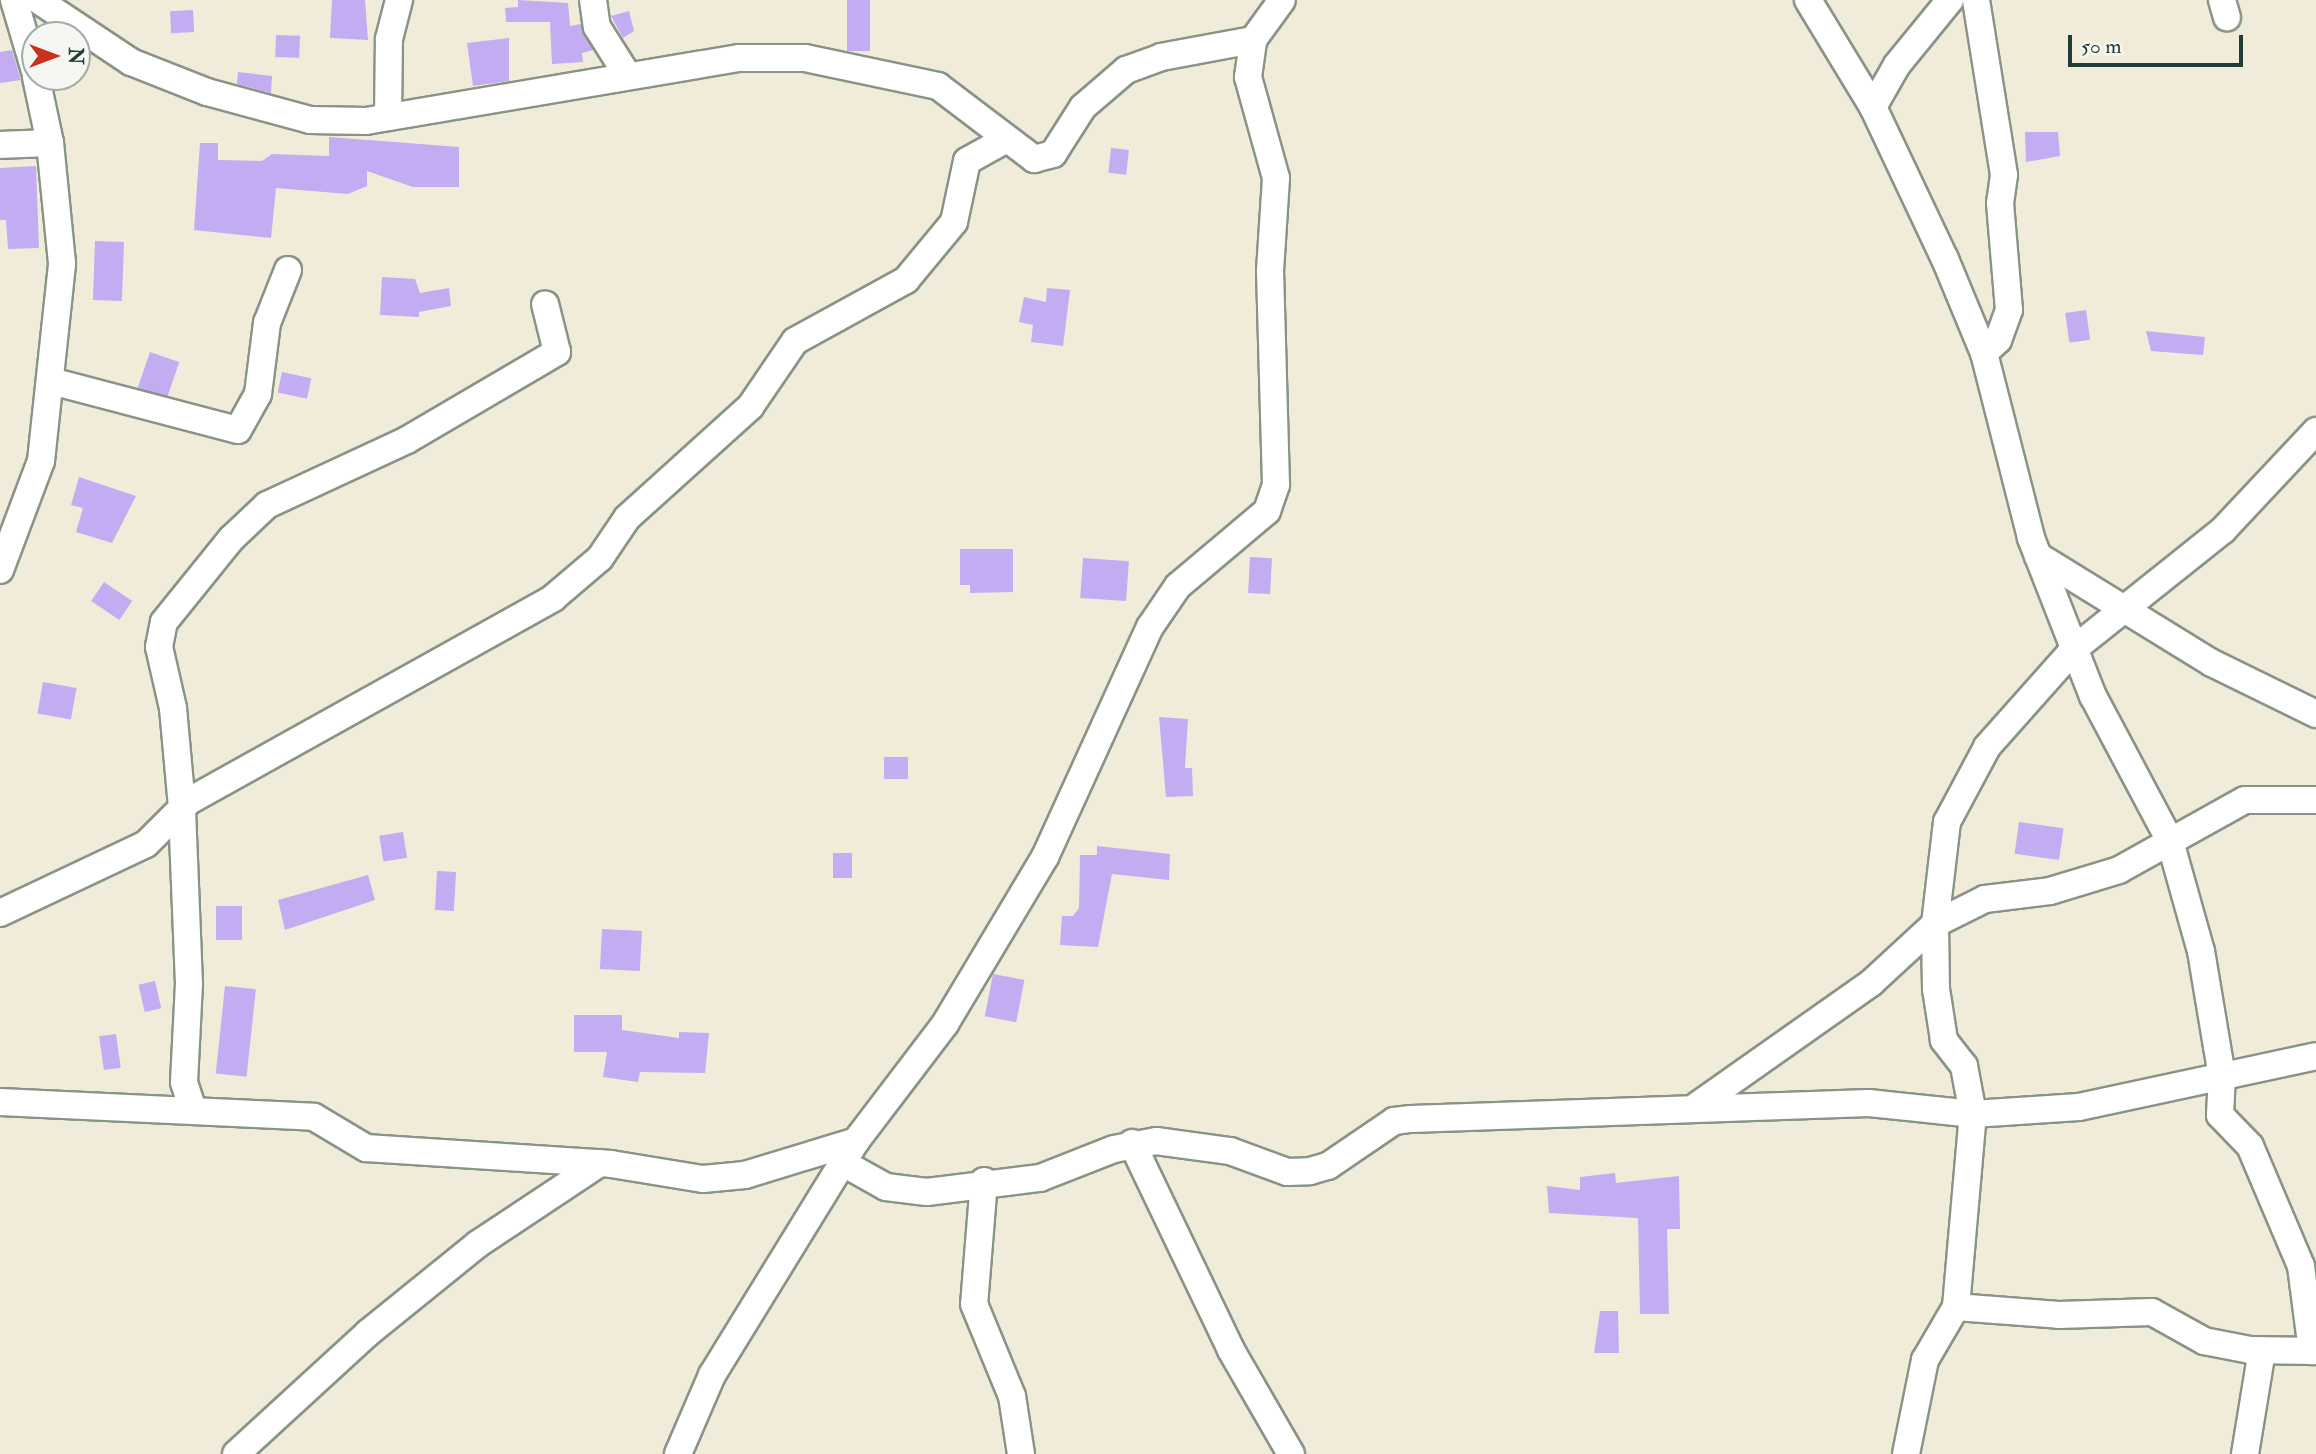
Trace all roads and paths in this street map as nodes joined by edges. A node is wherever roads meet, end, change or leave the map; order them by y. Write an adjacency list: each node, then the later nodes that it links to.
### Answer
1 (14, 0): 9 (street)
2 (38, 0): 14 (street)
3 (399, 0): 14 (street)
4 (593, 0): 11 (street)
5 (1282, 0): 10 (street)
6 (1808, 0): 13 (street)
7 (1950, 0): 13 (street)
8 (1976, 0): 20 (street)
9 (21, 24)
10 (1253, 40): 15 (street); 40 (street)
11 (628, 76): 14 (street); 15 (street)
12 (39, 91): 16 (street)
13 (1873, 107): 20 (street)
14 (388, 117)
15 (1005, 140): 29 (street)
16 (50, 143): 17 (street); 21 (street)
17 (0, 145)
18 (288, 270): 21 (street)
19 (545, 304): 29 (street)
20 (1984, 353): 23 (street)
21 (51, 381): 24 (street)
22 (2316, 431): 25 (street)
23 (2038, 556): 25 (street); 26 (street)
24 (0, 570)
25 (2123, 608): 26 (street); 27 (street)
26 (2074, 649): 30 (street); 32 (street)
27 (2316, 714)
28 (2316, 800): 30 (street)
29 (182, 807): 31 (street); 37 (street)
30 (2170, 841): 32 (street); 34 (street)
31 (0, 913)
32 (1935, 925): 36 (street); 38 (street)
33 (2316, 1056): 34 (street)
34 (2222, 1076): 38 (street); 45 (street)
35 (0, 1102): 37 (street)
36 (1698, 1105): 38 (street); 39 (street)
37 (193, 1110): 41 (street)
38 (1973, 1114): 43 (street)
39 (1132, 1143): 42 (street); 49 (street)
40 (849, 1152): 41 (street); 42 (street); 47 (street)
41 (600, 1163): 46 (street)
42 (984, 1181): 48 (street)
43 (1956, 1307): 44 (street); 50 (street)
44 (2262, 1350): 45 (street); 51 (street)
45 (2314, 1351)
46 (236, 1454)
47 (678, 1454)
48 (1021, 1454)
49 (1291, 1454)
50 (1906, 1454)
51 (2245, 1454)

